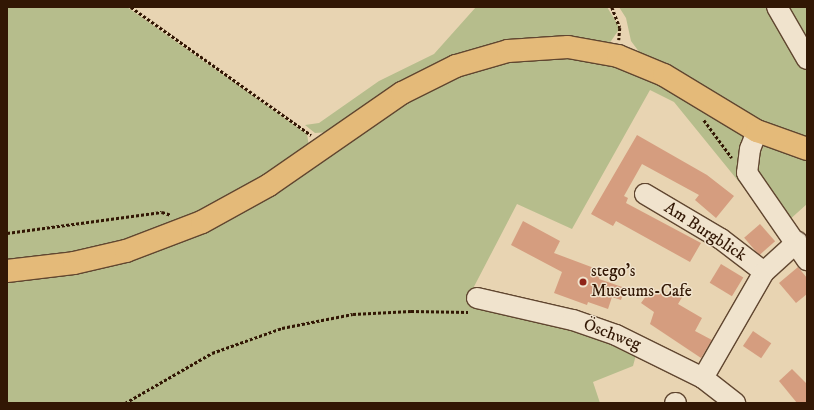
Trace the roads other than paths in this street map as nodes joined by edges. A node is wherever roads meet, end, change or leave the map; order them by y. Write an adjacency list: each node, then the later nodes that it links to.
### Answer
1 (777, 7): 2 (street)
2 (807, 59)
3 (757, 131): 4 (main road); 6 (street); 8 (main road)
4 (807, 149)
5 (645, 194): 9 (street, Am Burgblick)
6 (797, 242): 7 (street); 9 (street, Am Burgblick)
7 (807, 260)
8 (7, 271)
9 (764, 272): 11 (street, Am Burgblick)
10 (476, 305): 11 (street, Öschweg)
11 (702, 378): 12 (street, Öschweg)
12 (735, 403)

